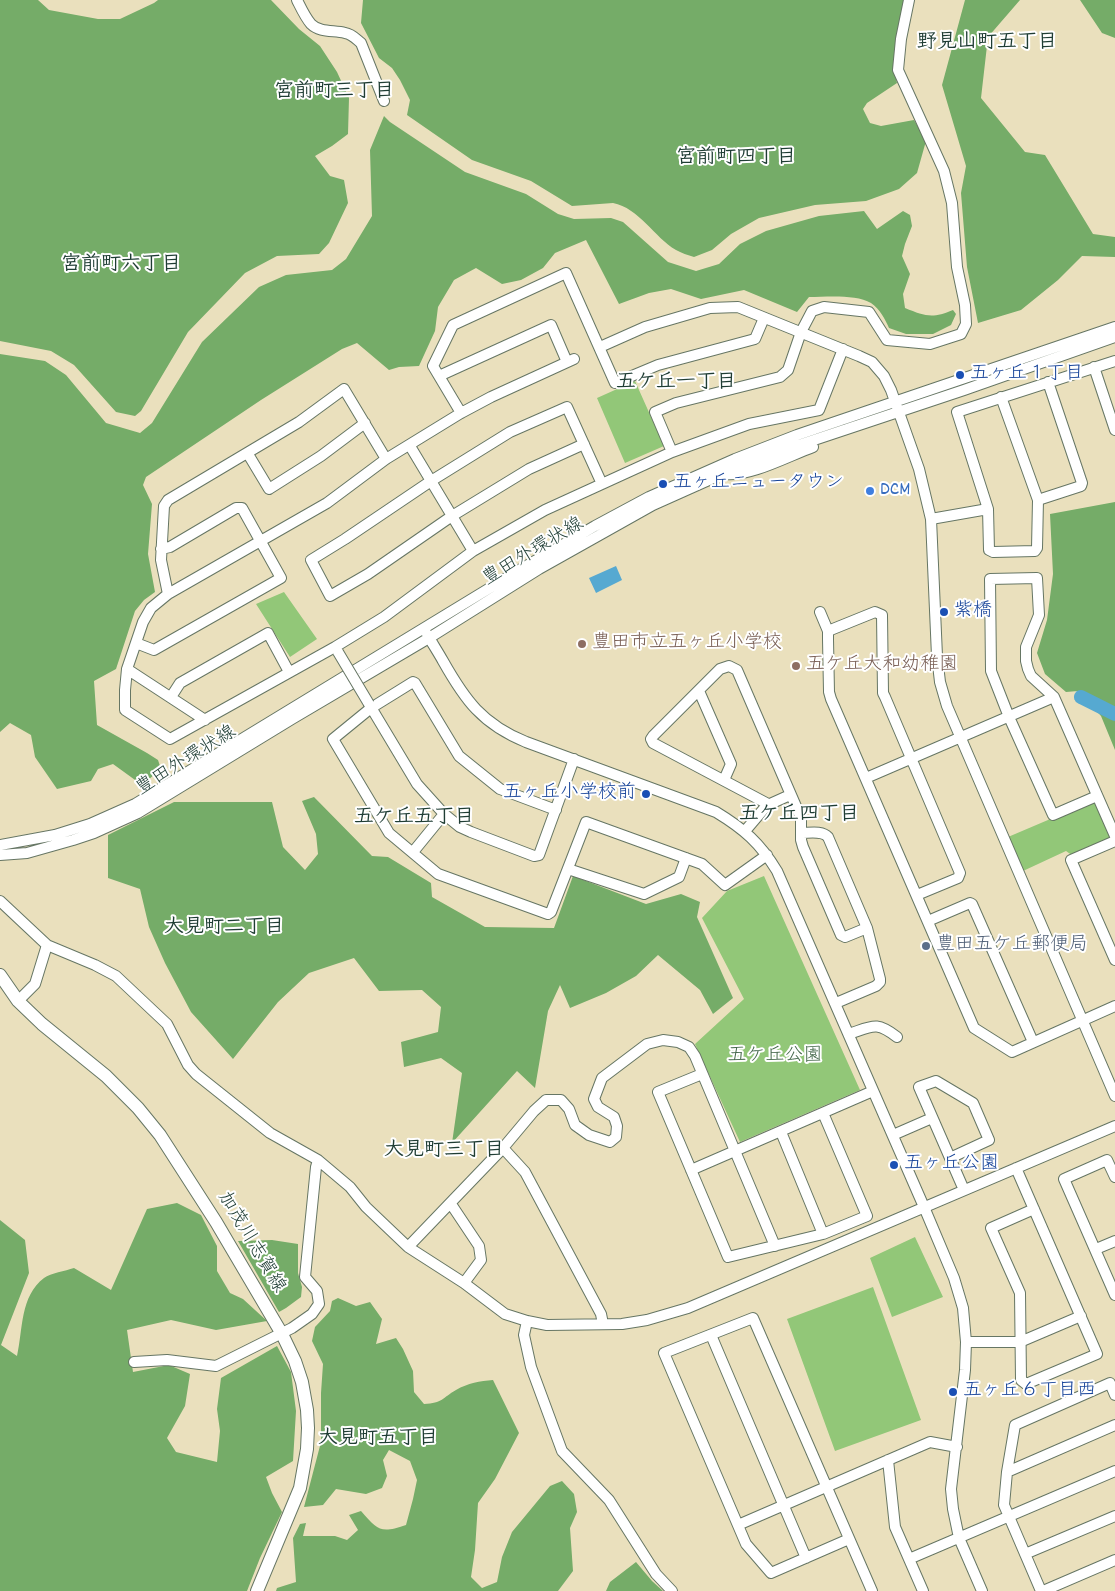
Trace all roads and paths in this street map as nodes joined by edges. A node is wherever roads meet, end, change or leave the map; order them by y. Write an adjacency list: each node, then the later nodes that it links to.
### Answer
1 (297, 0): 3 (street)
2 (909, 0): 6 (street)
3 (384, 101)
4 (764, 318): 6 (street); 8 (street); 8 (street)
5 (1115, 327): 15 (street, 豊田外環状線)
6 (801, 332): 9 (street); 21 (street)
7 (1115, 337): 15 (street, 豊田外環状線)
8 (600, 347): 12 (street)
9 (843, 349): 15 (street); 21 (street)
10 (1115, 361): 11 (street)
11 (1094, 367): 13 (street); 18 (street)
12 (440, 376): 16 (street); 16 (street)
13 (1048, 382): 14 (street); 26 (street)
14 (1001, 397): 26 (street); 27 (street)
15 (897, 406): 29 (street); 35 (street, 豊田外環状線); 37 (street, 豊田外環状線)
16 (461, 413): 20 (street)
17 (365, 424): 22 (street); 22 (street); 23 (street)
18 (1115, 430)
19 (584, 444): 24 (street); 25 (street); 28 (street)
20 (410, 446): 23 (street); 24 (street)
21 (672, 452): 25 (street)
22 (248, 454): 31 (street)
23 (386, 459): 30 (street)
24 (431, 481): 28 (street); 28 (street)
25 (602, 484): 32 (street)
26 (1038, 500): 27 (street)
27 (988, 509): 29 (street)
28 (452, 516): 32 (street)
29 (931, 519): 48 (street)
30 (261, 542): 31 (street); 33 (street); 38 (street)
31 (161, 549): 33 (street)
32 (473, 551): 39 (street)
33 (168, 594): 38 (street)
34 (820, 612): 36 (street)
35 (424, 628): 37 (street); 62 (street, 豊田外環状線)
36 (828, 630): 50 (street); 51 (street)
37 (430, 638): 49 (street); 64 (street, 豊田外環状線)
38 (136, 644): 40 (street)
39 (336, 649): 41 (street); 45 (street, bridge)
40 (127, 669): 43 (street); 47 (street)
41 (290, 672): 43 (street); 47 (street)
42 (699, 691): 52 (street); 52 (street); 53 (street)
43 (171, 697): 47 (street)
44 (1054, 697): 46 (street); 46 (street); 54 (street)
45 (370, 706): 56 (street); 57 (street); 63 (street)
46 (1009, 717): 48 (street); 54 (street)
47 (205, 720)
48 (960, 738): 50 (street); 78 (street)
49 (574, 759): 56 (street); 58 (street)
50 (911, 760): 51 (street); 68 (street)
51 (866, 778): 68 (street)
52 (724, 780): 55 (street)
53 (790, 795): 55 (street); 59 (street)
54 (1097, 796): 60 (street)
55 (768, 804): 58 (street)
56 (556, 810): 57 (street)
57 (444, 814): 63 (street)
58 (745, 831): 65 (street)
59 (800, 833): 71 (street); 71 (street)
60 (1115, 836)
61 (1115, 840): 73 (street)
62 (0, 845)
63 (413, 852): 67 (street)
64 (0, 855)
65 (767, 855): 66 (street); 76 (street)
66 (686, 858): 67 (street); 67 (street)
67 (568, 869)
68 (917, 895): 70 (street)
69 (0, 900): 72 (street)
70 (928, 921): 81 (street); 81 (street)
71 (867, 928): 76 (street)
72 (47, 945): 75 (street); 93 (street)
73 (1115, 960)
74 (0, 975): 75 (main road, 加茂川志賀線)
75 (18, 1001): 111 (main road, 加茂川志賀線)
76 (836, 1003): 79 (street)
77 (1115, 1006): 78 (street)
78 (1082, 1020): 81 (street); 84 (street)
79 (849, 1034): 80 (street); 83 (street)
80 (897, 1038)
81 (1033, 1042)
82 (702, 1074): 90 (street); 91 (street); 95 (street)
83 (873, 1091): 85 (street); 89 (street)
84 (1115, 1096)
85 (823, 1113): 88 (street); 101 (street)
86 (932, 1118): 89 (street); 92 (street); 92 (street)
87 (1115, 1126): 94 (street)
88 (781, 1132): 91 (street); 101 (street)
89 (893, 1136): 99 (street)
90 (503, 1148): 98 (street); 110 (street)
91 (735, 1152): 95 (street); 103 (street)
92 (950, 1158): 97 (street)
93 (318, 1160): 104 (street); 111 (street)
94 (1016, 1168): 97 (street); 100 (street)
95 (691, 1170): 103 (street)
96 (1115, 1178): 105 (street)
97 (964, 1190): 99 (street)
98 (451, 1204): 104 (street); 106 (street)
99 (924, 1207): 110 (street); 113 (street)
100 (1034, 1209): 108 (street); 114 (street)
101 (823, 1234): 103 (street)
102 (1115, 1241): 105 (street)
103 (775, 1246)
104 (408, 1247): 106 (street)
105 (1096, 1249): 107 (street)
106 (464, 1283): 109 (street)
107 (1115, 1295)
108 (1081, 1316): 114 (street); 114 (street)
109 (527, 1321): 110 (street); 134 (street)
110 (603, 1324)
111 (282, 1334): 115 (street); 133 (main road, 加茂川志賀線)
112 (711, 1335): 122 (street); 123 (street); 126 (street)
113 (966, 1342): 114 (street); 118 (street)
114 (1020, 1342)
115 (134, 1362)
116 (1115, 1395): 121 (street)
117 (1115, 1425): 121 (street)
118 (956, 1447): 119 (street); 127 (street)
119 (888, 1460): 122 (street); 131 (street)
120 (1115, 1471): 124 (street)
121 (1007, 1472): 124 (street)
122 (826, 1486): 123 (street); 128 (street)
123 (782, 1506): 126 (street); 130 (street)
124 (1010, 1516): 127 (street); 129 (street)
125 (1115, 1516): 129 (street)
126 (738, 1525): 130 (street)
127 (959, 1538): 131 (street); 137 (street)
128 (849, 1539): 130 (street); 135 (street)
129 (1025, 1554): 138 (street)
130 (806, 1558)
131 (909, 1559): 136 (street)
132 (1115, 1560): 138 (street)
133 (257, 1591)
134 (672, 1591)
135 (872, 1591)
136 (923, 1591)
137 (982, 1591)
138 (1042, 1591)

